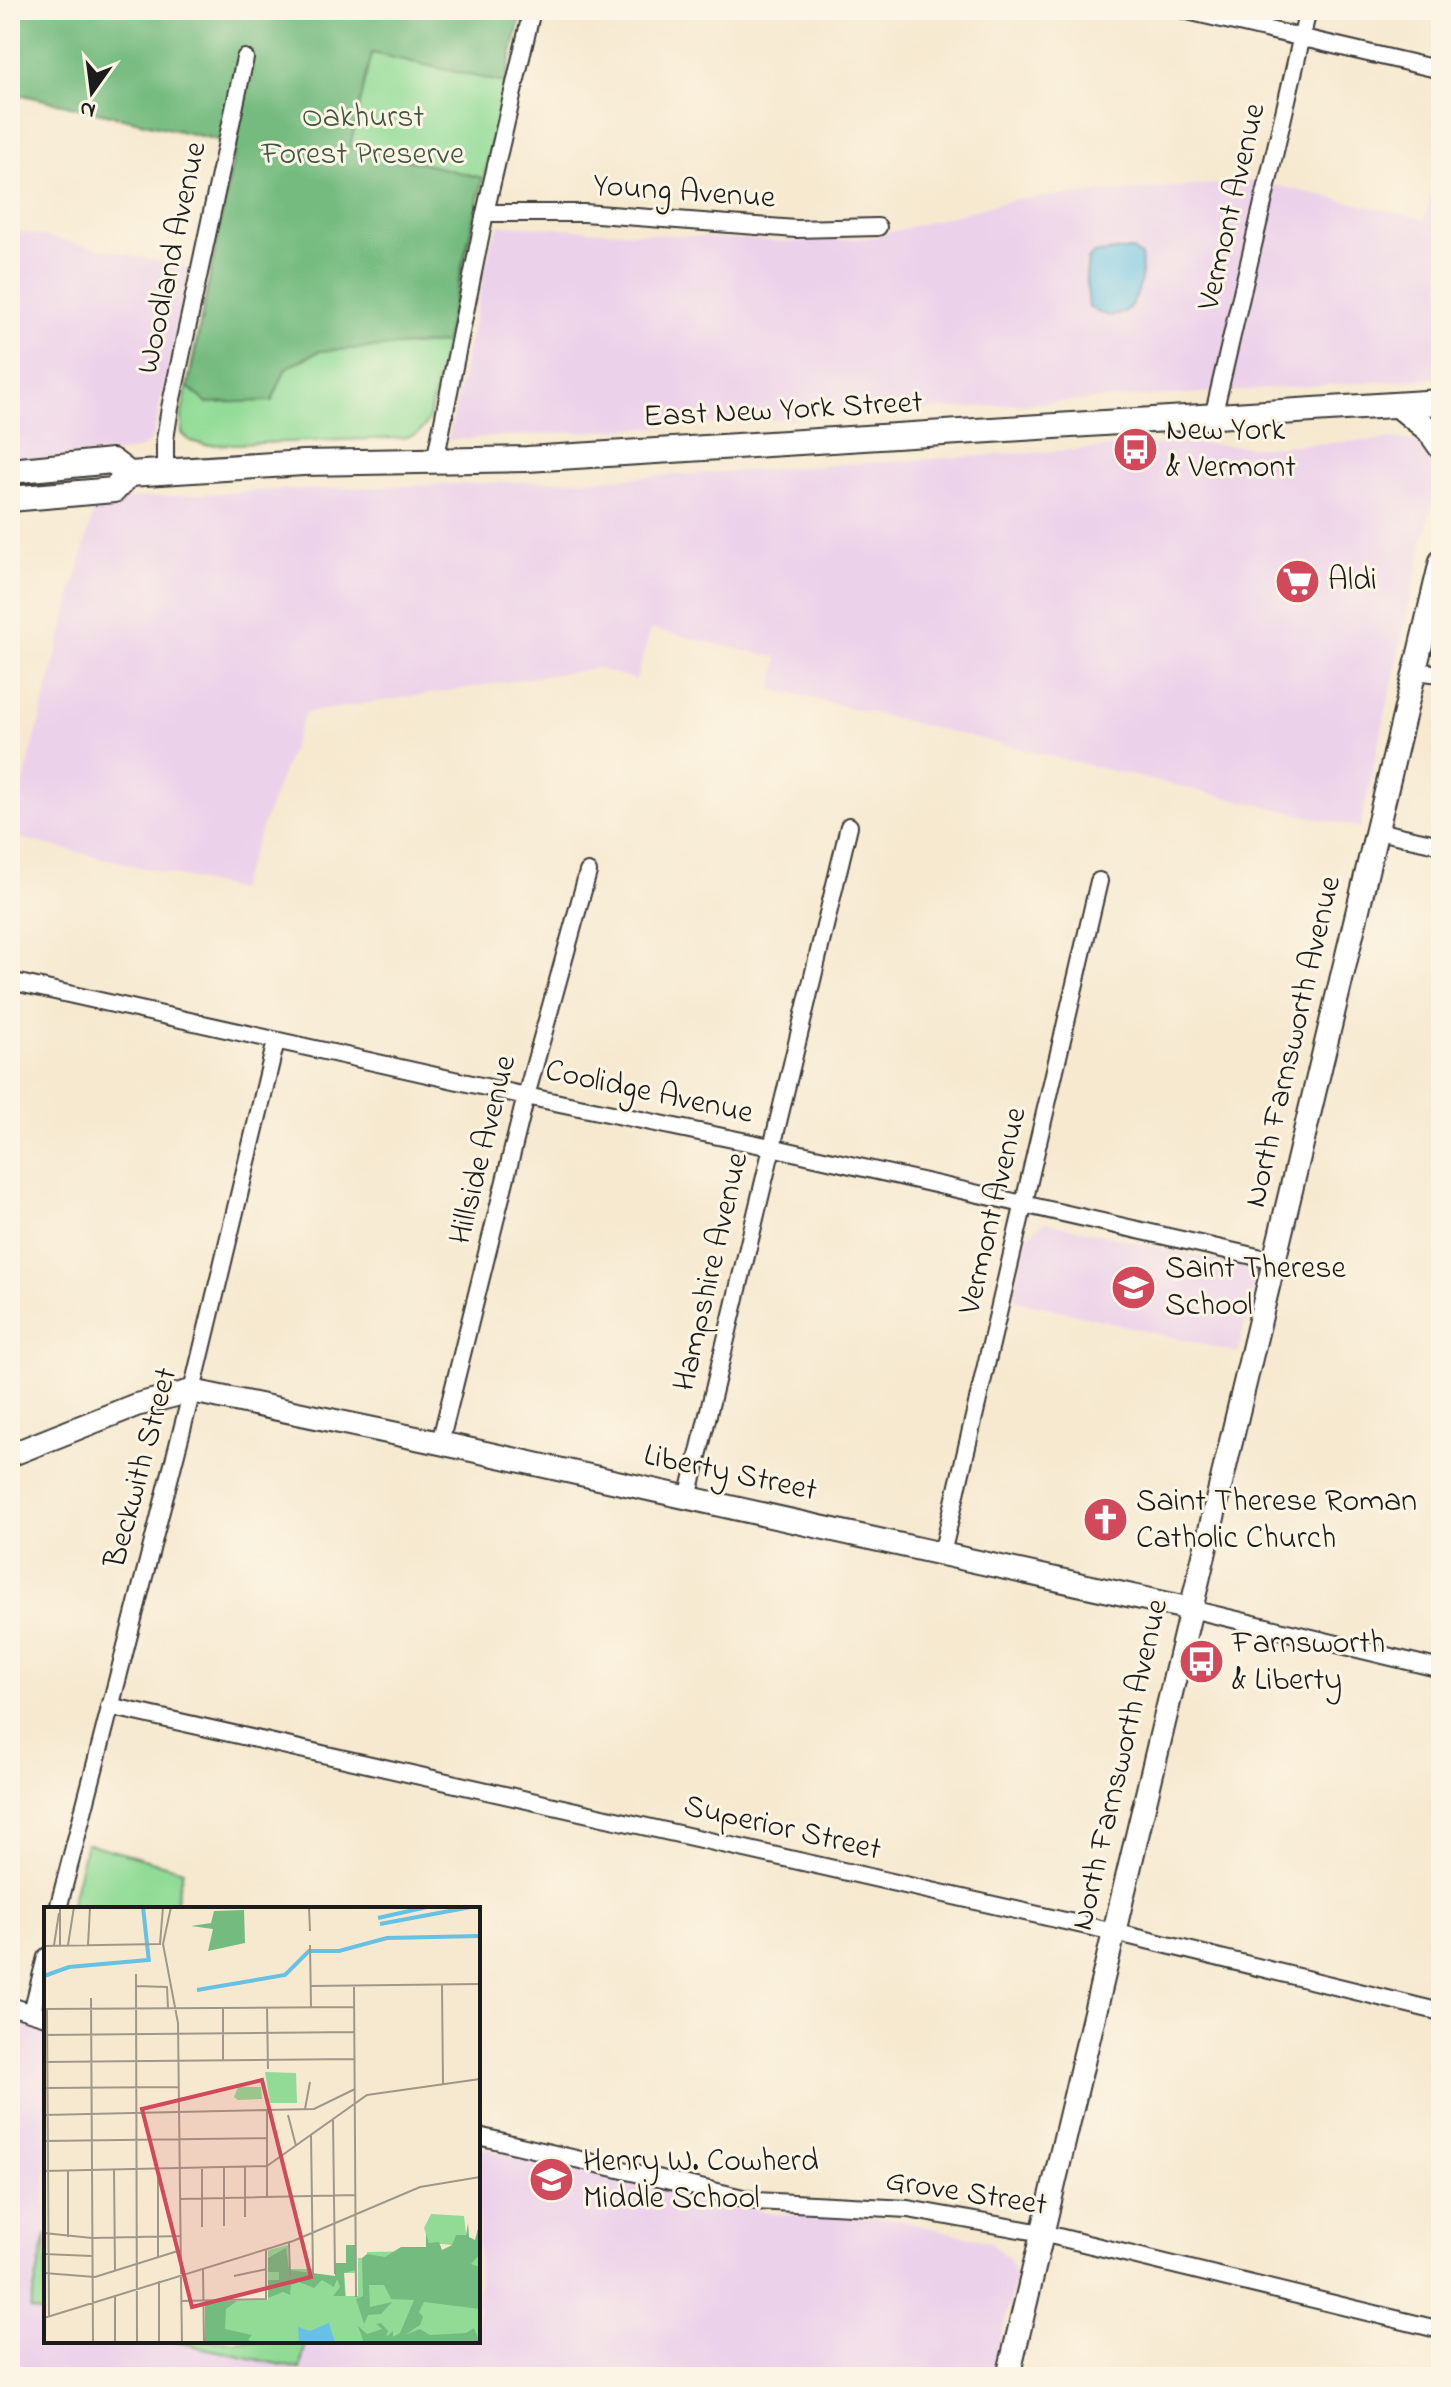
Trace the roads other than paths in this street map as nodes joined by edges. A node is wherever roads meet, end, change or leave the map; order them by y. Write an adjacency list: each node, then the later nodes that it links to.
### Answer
1 (532, 10): 7 (street)
2 (1183, 10): 4 (street)
3 (1308, 10): 4 (street, Vermont Avenue)
4 (1301, 37): 6 (street); 11 (street, Vermont Avenue)
5 (245, 58): 15 (street, Woodland Avenue)
6 (1441, 70)
7 (485, 213): 8 (street, Young Avenue); 13 (street)
8 (878, 227)
9 (1441, 402): 10 (main road, East New York Street)
10 (1398, 405): 11 (main road, East New York Street); 12 (main road)
11 (1213, 417): 13 (main road, East New York Street)
12 (1441, 447)
13 (435, 461): 15 (main road, East New York Street)
14 (10, 471): 16 (main road, East New York Street)
15 (165, 471): 16 (main road, East New York Street)
16 (129, 474): 17 (main road, East New York Street)
17 (10, 499)
18 (1441, 561): 19 (main road, North Farnsworth Avenue)
19 (1414, 671): 20 (street); 22 (main road, North Farnsworth Avenue)
20 (1441, 674)
21 (849, 826): 29 (street, Hampshire Avenue)
22 (1377, 831): 23 (street); 31 (main road, North Farnsworth Avenue)
23 (1441, 845)
24 (588, 872): 28 (street, Hillside Avenue)
25 (1099, 881): 30 (street, Vermont Avenue)
26 (10, 981): 27 (street, Coolidge Avenue)
27 (276, 1041): 28 (street, Coolidge Avenue); 32 (street, Beckwith Street)
28 (526, 1096): 29 (street, Coolidge Avenue); 33 (street, Hillside Avenue)
29 (771, 1147): 30 (street, Coolidge Avenue); 35 (street, Hampshire Avenue)
30 (1025, 1204): 31 (street, Coolidge Avenue); 36 (street, Vermont Avenue)
31 (1275, 1261): 37 (main road, North Farnsworth Avenue)
32 (192, 1391): 33 (main road, Liberty Street); 34 (main road, Liberty Street); 39 (street, Beckwith Street)
33 (440, 1443): 35 (main road, Liberty Street)
34 (10, 1455)
35 (688, 1498): 36 (main road, Liberty Street)
36 (942, 1554): 37 (main road, Liberty Street)
37 (1191, 1609): 38 (street, Liberty Street); 41 (main road, North Farnsworth Avenue)
38 (1441, 1669)
39 (109, 1706): 40 (street, Beckwith Street); 41 (street, Superior Street)
40 (59, 1907)
41 (1114, 1932): 44 (street, Superior Street); 47 (main road, North Farnsworth Avenue)
42 (44, 1974): 45 (street)
43 (10, 2006): 45 (street)
44 (1441, 2012)
45 (39, 2015)
46 (480, 2136): 47 (street, Grove Street)
47 (1042, 2233): 48 (street, Grove Street); 49 (main road, North Farnsworth Avenue)
48 (1441, 2330)
49 (1008, 2377)

